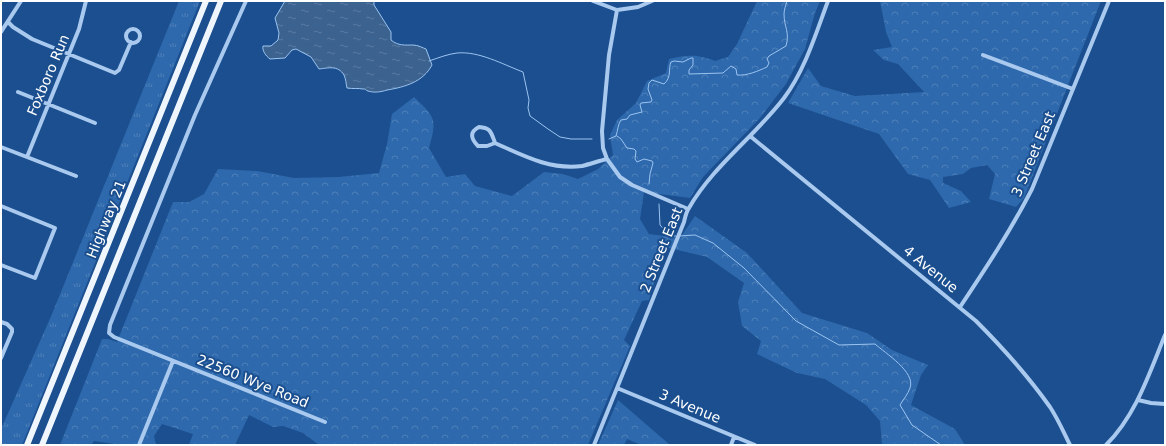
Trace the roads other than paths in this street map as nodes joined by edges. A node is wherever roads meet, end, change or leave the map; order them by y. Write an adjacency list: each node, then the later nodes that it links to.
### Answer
1 (21, 1): 11 (street)
2 (86, 1): 14 (street, Foxboro Run)
3 (206, 1): 39 (main road, Highway 21)
4 (221, 1): 40 (main road, Highway 21)
5 (246, 1): 33 (street, 22560 Wye Road)
6 (593, 1): 10 (street)
7 (652, 1): 10 (street)
8 (828, 1): 20 (street, 2 Street East)
9 (1109, 1): 16 (street, 3 Street East)
10 (618, 10): 24 (street)
11 (8, 22): 12 (street); 14 (street)
12 (1, 32)
13 (131, 42): 14 (street)
14 (69, 54): 18 (street, Foxboro Run)
15 (983, 55): 16 (street)
16 (1072, 89): 29 (street, 3 Street East)
17 (18, 92): 18 (street)
18 (48, 104): 19 (street); 23 (street, Foxboro Run)
19 (95, 123)
20 (750, 136): 27 (street, 2 Street East); 29 (street, 4 Avenue)
21 (495, 143): 21 (street); 24 (street)
22 (1, 147): 23 (street)
23 (27, 157): 25 (street)
24 (606, 159): 27 (street)
25 (76, 176)
26 (1, 206): 28 (street)
27 (688, 209): 34 (street, 2 Street East)
28 (1, 265)
29 (960, 307): 45 (street, 4 Avenue)
30 (1, 322): 32 (street)
31 (1165, 335): 35 (street)
32 (1, 358)
33 (173, 361): 37 (street, 22560 Wye Road); 41 (street)
34 (617, 388): 38 (street, 3 Avenue); 42 (street, 2 Street East)
35 (1138, 400): 36 (street); 46 (street)
36 (1165, 404)
37 (325, 422)
38 (734, 437): 43 (street); 44 (street, 3 Avenue)
39 (27, 445)
40 (42, 445)
41 (139, 445)
42 (594, 445)
43 (731, 445)
44 (755, 445)
45 (1070, 445)
46 (1106, 445)

